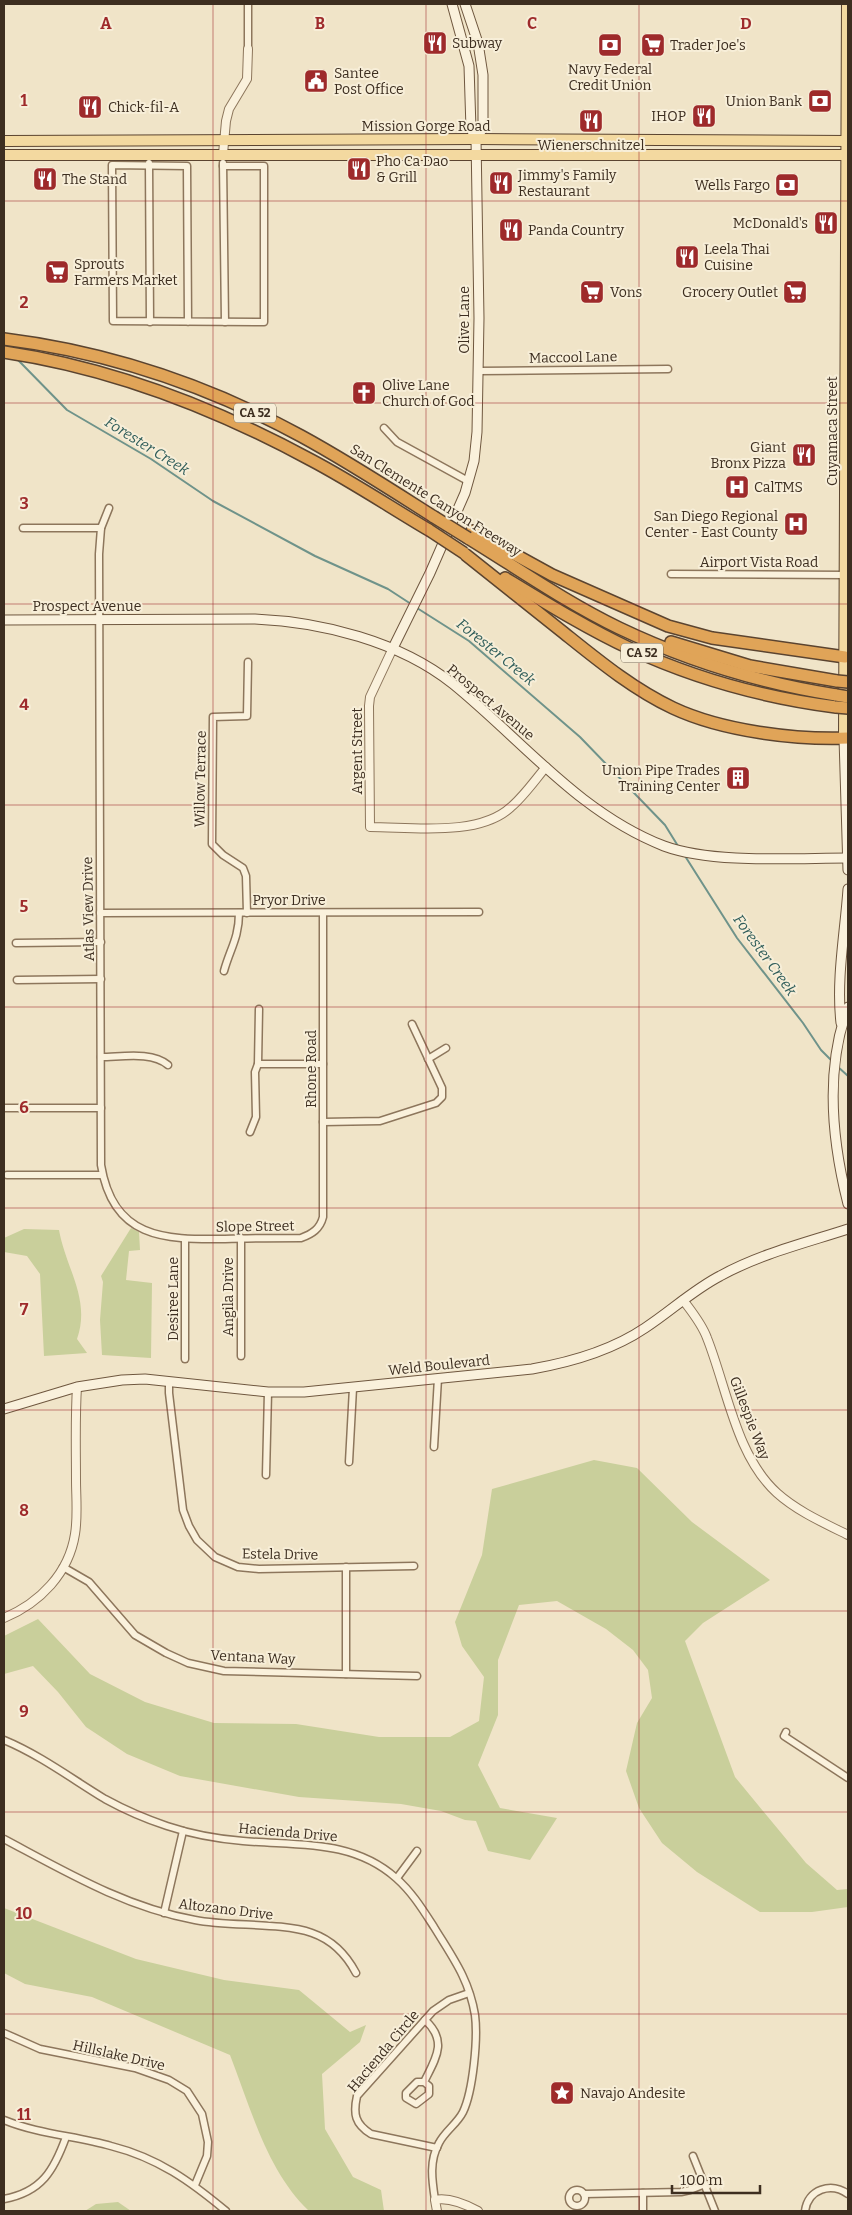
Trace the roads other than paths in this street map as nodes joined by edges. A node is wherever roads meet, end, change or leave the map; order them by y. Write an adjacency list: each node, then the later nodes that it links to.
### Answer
1 (248, 4): 8 (street)
2 (452, 4): 6 (main road)
3 (458, 4): 7 (main road)
4 (465, 4): 7 (main road)
5 (847, 4): 15 (main road, Cuyamaca Street)
6 (455, 14): 9 (main road); 10 (main road)
7 (469, 16): 9 (main road)
8 (248, 49): 11 (street)
9 (480, 56): 10 (main road)
10 (476, 139): 11 (main road, Mission Gorge Road); 13 (main road, Mission Gorge Road); 17 (main road, Olive Lane)
11 (225, 140): 12 (main road, Mission Gorge Road); 16 (street)
12 (4, 141)
13 (618, 141): 14 (main road, Mission Gorge Road); 18 (main road)
14 (673, 141): 15 (main road, Mission Gorge Road); 19 (main road)
15 (848, 141): 22 (main road, Cuyamaca Street)
16 (223, 154): 17 (main road, Mission Gorge Road); 21 (main road, Mission Gorge Road); 24 (street)
17 (477, 154): 18 (main road, Mission Gorge Road); 31 (main road, Olive Lane)
18 (567, 154): 19 (main road, Mission Gorge Road)
19 (618, 154): 22 (main road, Mission Gorge Road)
20 (4, 155): 21 (main road, Mission Gorge Road)
21 (149, 155): 23 (street)
22 (848, 155): 34 (main road, Cuyamaca Street)
23 (149, 166): 25 (street); 25 (street); 26 (street)
24 (223, 166): 27 (street); 27 (street)
25 (150, 322): 26 (street)
26 (188, 322): 27 (street)
27 (225, 322)
28 (4, 339): 38 (highway, San Clemente Canyon Freeway / CA 52, bridge)
29 (4, 352): 39 (highway, San Clemente Canyon Freeway / CA 52, bridge)
30 (668, 369): 31 (street, Maccool Lane)
31 (478, 371): 33 (main road, Olive Lane)
32 (384, 428): 33 (street)
33 (468, 481): 45 (main road, Olive Lane)
34 (847, 503): 41 (main road, Cuyamaca Street)
35 (109, 508): 37 (street, Atlas View Drive)
36 (23, 528): 37 (street)
37 (101, 528): 44 (street, Atlas View Drive)
38 (470, 535): 42 (highway, San Clemente Canyon Freeway / CA 52); 46 (highway)
39 (465, 554): 50 (highway, San Clemente Canyon Freeway / CA 52); 52 (highway)
40 (671, 574): 41 (street, Airport Vista Road)
41 (846, 575): 46 (main road, Cuyamaca Street)
42 (557, 592): 48 (highway); 50 (highway, San Clemente Canyon Freeway / CA 52)
43 (4, 620): 44 (main road, Prospect Avenue)
44 (99, 620): 45 (main road, Prospect Avenue); 58 (street, Atlas View Drive)
45 (392, 650): 53 (main road, Prospect Avenue); 53 (street, Argent Street)
46 (845, 657): 52 (main road, Cuyamaca Street)
47 (248, 662): 60 (street, Willow Terrace)
48 (843, 682)
49 (848, 697): 50 (highway, San Clemente Canyon Freeway / CA 52, bridge)
50 (836, 701): 51 (highway, San Clemente Canyon Freeway / CA 52, bridge)
51 (848, 708)
52 (846, 738): 54 (main road, Cuyamaca Street)
53 (546, 767): 54 (main road, Prospect Avenue)
54 (848, 858): 55 (main road, Cuyamaca Street)
55 (848, 870)
56 (848, 889): 70 (main road)
57 (478, 912): 61 (street, Pryor Drive)
58 (100, 913): 59 (street, Pryor Drive); 62 (street, Atlas View Drive)
59 (239, 913): 60 (street, Pryor Drive); 64 (street)
60 (247, 913): 61 (street, Pryor Drive)
61 (323, 913): 75 (street, Rhone Road)
62 (101, 942): 63 (street); 65 (street, Atlas View Drive)
63 (16, 943)
64 (224, 971)
65 (101, 979): 66 (street); 72 (street, Atlas View Drive)
66 (17, 980)
67 (848, 1007): 70 (main road)
68 (258, 1009): 74 (street)
69 (412, 1024): 73 (street)
70 (841, 1026): 83 (main road)
71 (446, 1048): 73 (street)
72 (101, 1057): 76 (street); 78 (street, Atlas View Drive)
73 (428, 1059): 79 (street)
74 (258, 1064): 75 (street); 80 (street)
75 (323, 1064): 79 (street, Rhone Road)
76 (168, 1065)
77 (4, 1108): 78 (street)
78 (101, 1108): 82 (street, Atlas View Drive)
79 (323, 1122): 84 (street, Rhone Road)
80 (250, 1132)
81 (7, 1175): 82 (street)
82 (102, 1175): 87 (street, Atlas View Drive)
83 (848, 1204)
84 (321, 1224): 86 (street, Slope Street)
85 (848, 1229): 88 (main road, Weld Boulevard)
86 (241, 1238): 87 (street, Slope Street); 89 (street, Angila Drive)
87 (186, 1239): 90 (street, Desiree Lane)
88 (683, 1300): 91 (main road, Weld Boulevard); 100 (street, Gillespie Way)
89 (241, 1356)
90 (185, 1359)
91 (438, 1378): 94 (main road, Weld Boulevard); 97 (street)
92 (169, 1382): 93 (main road, Weld Boulevard); 95 (main road, Weld Boulevard); 103 (street, Estela Drive)
93 (77, 1387): 96 (main road, Weld Boulevard); 102 (street)
94 (353, 1388): 95 (main road, Weld Boulevard); 98 (street)
95 (268, 1392): 99 (street)
96 (4, 1409)
97 (434, 1447)
98 (349, 1462)
99 (266, 1475)
100 (848, 1536)
101 (414, 1566): 103 (street, Estela Drive)
102 (63, 1567): 104 (street); 105 (street, Ventana Way)
103 (346, 1567): 105 (street)
104 (4, 1618)
105 (346, 1674): 106 (street, Ventana Way)
106 (417, 1676)
107 (786, 1732): 109 (street)
108 (4, 1740): 110 (street, Hacienda Drive)
109 (848, 1778)
110 (183, 1831): 113 (street, Hacienda Drive); 114 (street)
111 (4, 1839): 114 (street, Altozano Drive)
112 (417, 1851): 113 (street)
113 (397, 1878): 116 (street, Hacienda Drive)
114 (164, 1913): 115 (street, Altozano Drive)
115 (356, 1973)
116 (470, 1994): 117 (street, Hacienda Circle); 122 (street, Hacienda Drive)
117 (425, 2020): 119 (street); 122 (street, Hacienda Circle)
118 (4, 2033): 125 (street, Hillslake Drive)
119 (424, 2082)
120 (4, 2120): 121 (street)
121 (66, 2137): 125 (street); 129 (street)
122 (437, 2148): 130 (street, Hacienda Drive)
123 (693, 2156): 124 (street)
124 (705, 2184): 126 (street); 135 (street)
125 (194, 2185): 131 (street)
126 (643, 2193): 127 (street); 134 (street)
127 (584, 2194)
128 (848, 2194): 136 (street)
129 (4, 2199)
130 (434, 2200): 132 (street, Hacienda Drive); 133 (street)
131 (226, 2211)
132 (437, 2211)
133 (478, 2211)
134 (643, 2211)
135 (715, 2211)
136 (804, 2211)

